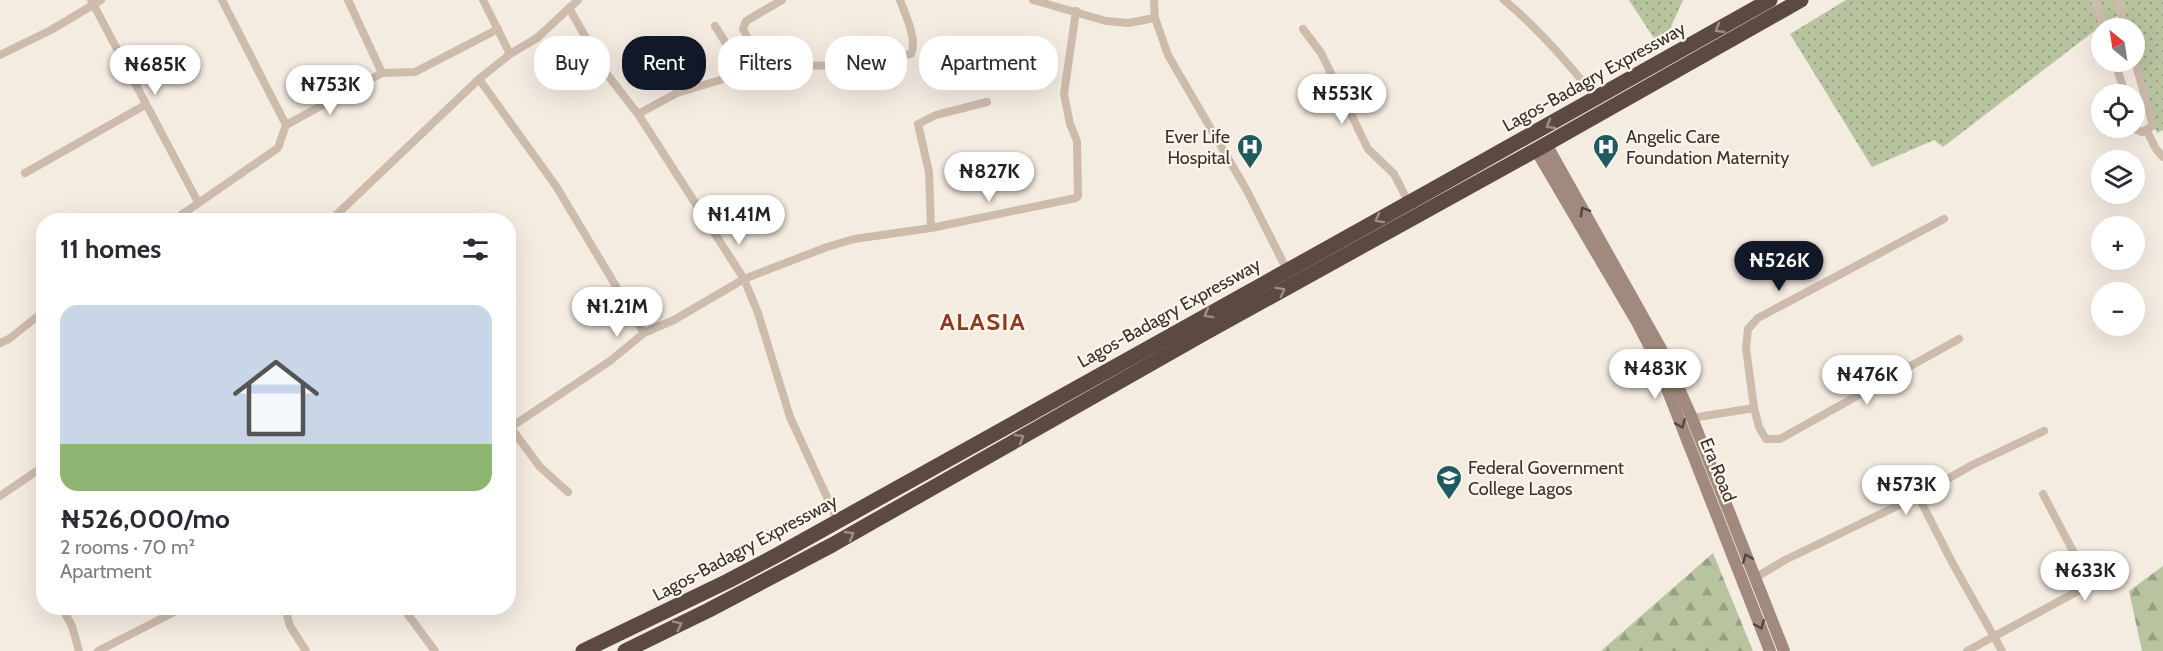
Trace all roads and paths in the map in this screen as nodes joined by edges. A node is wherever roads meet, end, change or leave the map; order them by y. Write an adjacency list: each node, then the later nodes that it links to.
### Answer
1 (222, 0): 36 (street)
2 (348, 0): 29 (street)
3 (483, 0): 21 (street)
4 (578, 0): 15 (street)
5 (782, 0): 24 (street)
6 (900, 0): 27 (street)
7 (1033, 0): 16 (street)
8 (1154, 0): 17 (street)
9 (1504, 0): 32 (street)
10 (1770, 0): 32 (highway, Lagos-Badagry Expressway, one-way to 32)
11 (1801, 0): 38 (highway, Lagos-Badagry Expressway)
12 (2095, 0): 18 (street)
13 (2117, 0): 19 (street)
14 (95, 1): 26 (street); 34 (street)
15 (569, 8): 25 (street); 35 (street)
16 (1076, 11): 17 (street); 46 (street)
17 (1155, 18): 47 (street)
18 (2101, 18)
19 (2122, 18)
20 (715, 26): 23 (street)
21 (498, 29): 25 (street); 29 (street)
22 (1303, 29): 42 (street)
23 (721, 36)
24 (747, 36)
25 (510, 54): 30 (street)
26 (0, 55)
27 (813, 66)
28 (2138, 72): 37 (street)
29 (382, 73): 36 (street)
30 (479, 80): 44 (street); 50 (street)
31 (718, 80): 35 (street)
32 (1597, 99): 42 (highway, Lagos-Badagry Expressway, one-way to 42)
33 (987, 102): 46 (street)
34 (145, 105): 40 (street); 41 (street)
35 (638, 114): 48 (street)
36 (286, 125): 41 (street)
37 (2147, 131): 39 (street)
38 (1541, 147): 54 (main road, one-way to 38); 75 (highway, Lagos-Badagry Expressway, one-way to 38); 76 (main road, Era Road, one-way to 76)
39 (2163, 157)
40 (25, 173)
41 (198, 202): 43 (street)
42 (1409, 203): 47 (highway, Lagos-Badagry Expressway, one-way to 47)
43 (185, 213)
44 (338, 213)
45 (1944, 219): 53 (street)
46 (931, 228): 48 (street)
47 (1287, 270): 63 (highway, Lagos-Badagry Expressway, one-way to 63)
48 (744, 279): 50 (street); 63 (street)
49 (36, 317): 52 (street)
50 (644, 333): 55 (street)
51 (1959, 339): 53 (street)
52 (0, 343)
53 (1754, 408): 54 (street)
54 (1692, 418): 64 (main road, one-way to 54)
55 (516, 425)
56 (2044, 432): 62 (street)
57 (516, 437): 59 (street)
58 (36, 473): 61 (street)
59 (568, 492)
60 (2043, 494): 69 (street)
61 (0, 496)
62 (1918, 496): 64 (street); 69 (street)
63 (838, 521): 74 (highway, Lagos-Badagry Expressway)
64 (1755, 578): 77 (main road)
65 (66, 615): 70 (street)
66 (168, 615): 71 (street)
67 (287, 615): 72 (street)
68 (408, 615): 73 (street)
69 (1994, 636): 78 (street); 79 (street)
70 (79, 651)
71 (98, 651)
72 (306, 651)
73 (435, 651)
74 (583, 651)
75 (625, 651)
76 (1770, 651)
77 (1784, 651)
78 (1967, 651)
79 (2002, 651)

